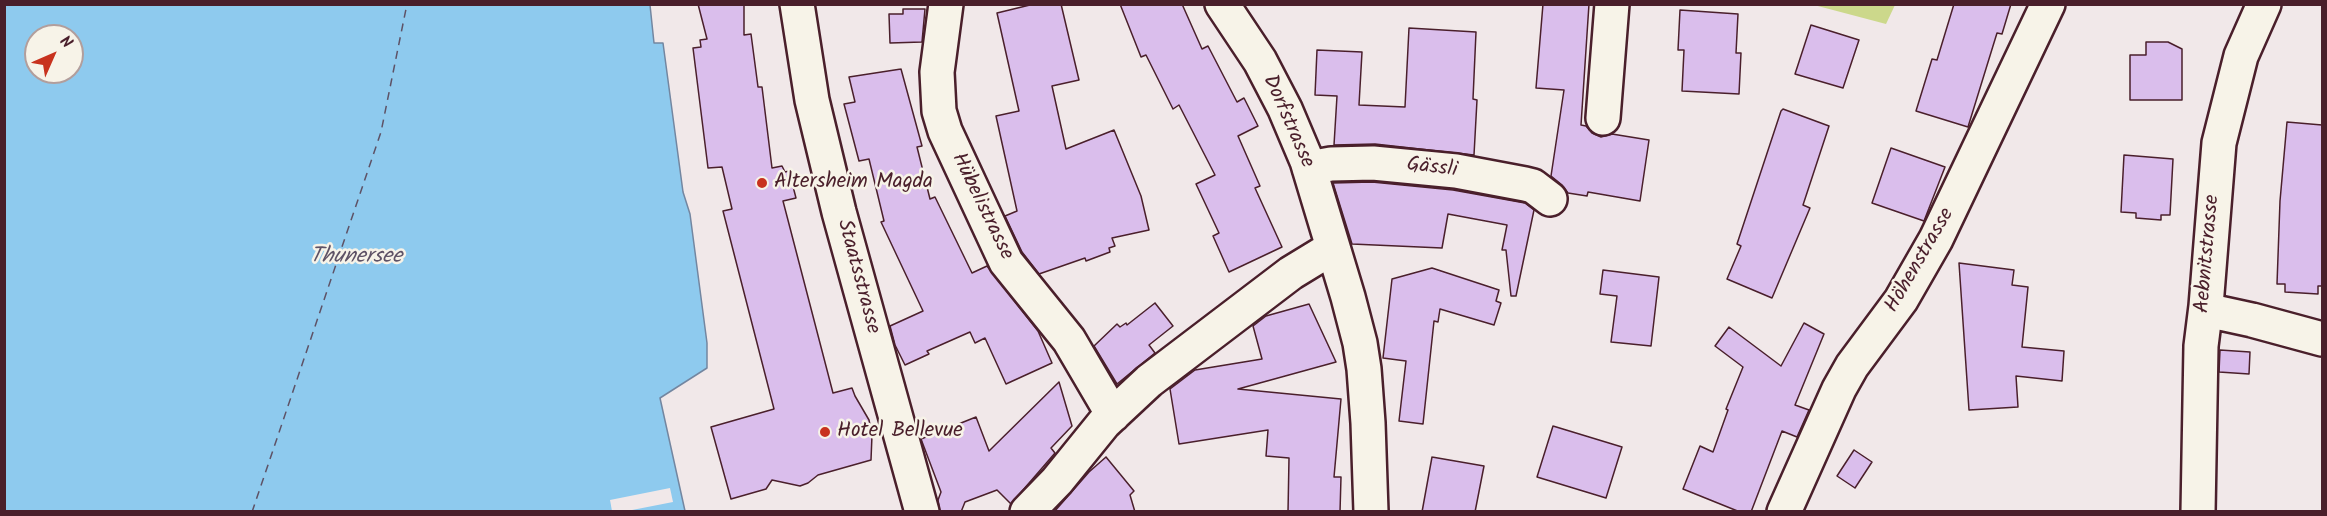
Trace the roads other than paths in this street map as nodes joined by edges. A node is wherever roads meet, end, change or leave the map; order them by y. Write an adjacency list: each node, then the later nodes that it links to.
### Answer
1 (797, 4): 14 (street, Staatsstrasse)
2 (946, 4): 13 (street, Hübelistrasse)
3 (1222, 4): 8 (street, Dorfstrasse)
4 (1612, 4): 7 (street)
5 (2048, 4): 17 (street, Höhenstrasse)
6 (2264, 4): 11 (street, Aebnitstrasse)
7 (1603, 118)
8 (1309, 168): 9 (street, Gässli); 10 (street, Dorfstrasse)
9 (1550, 200)
10 (1332, 248): 13 (street); 16 (street, Dorfstrasse)
11 (2206, 310): 12 (street); 18 (street, Aebnitstrasse)
12 (2322, 339)
13 (1113, 415): 15 (street)
14 (922, 512)
15 (1027, 512)
16 (1371, 512)
17 (1784, 512)
18 (2198, 512)

